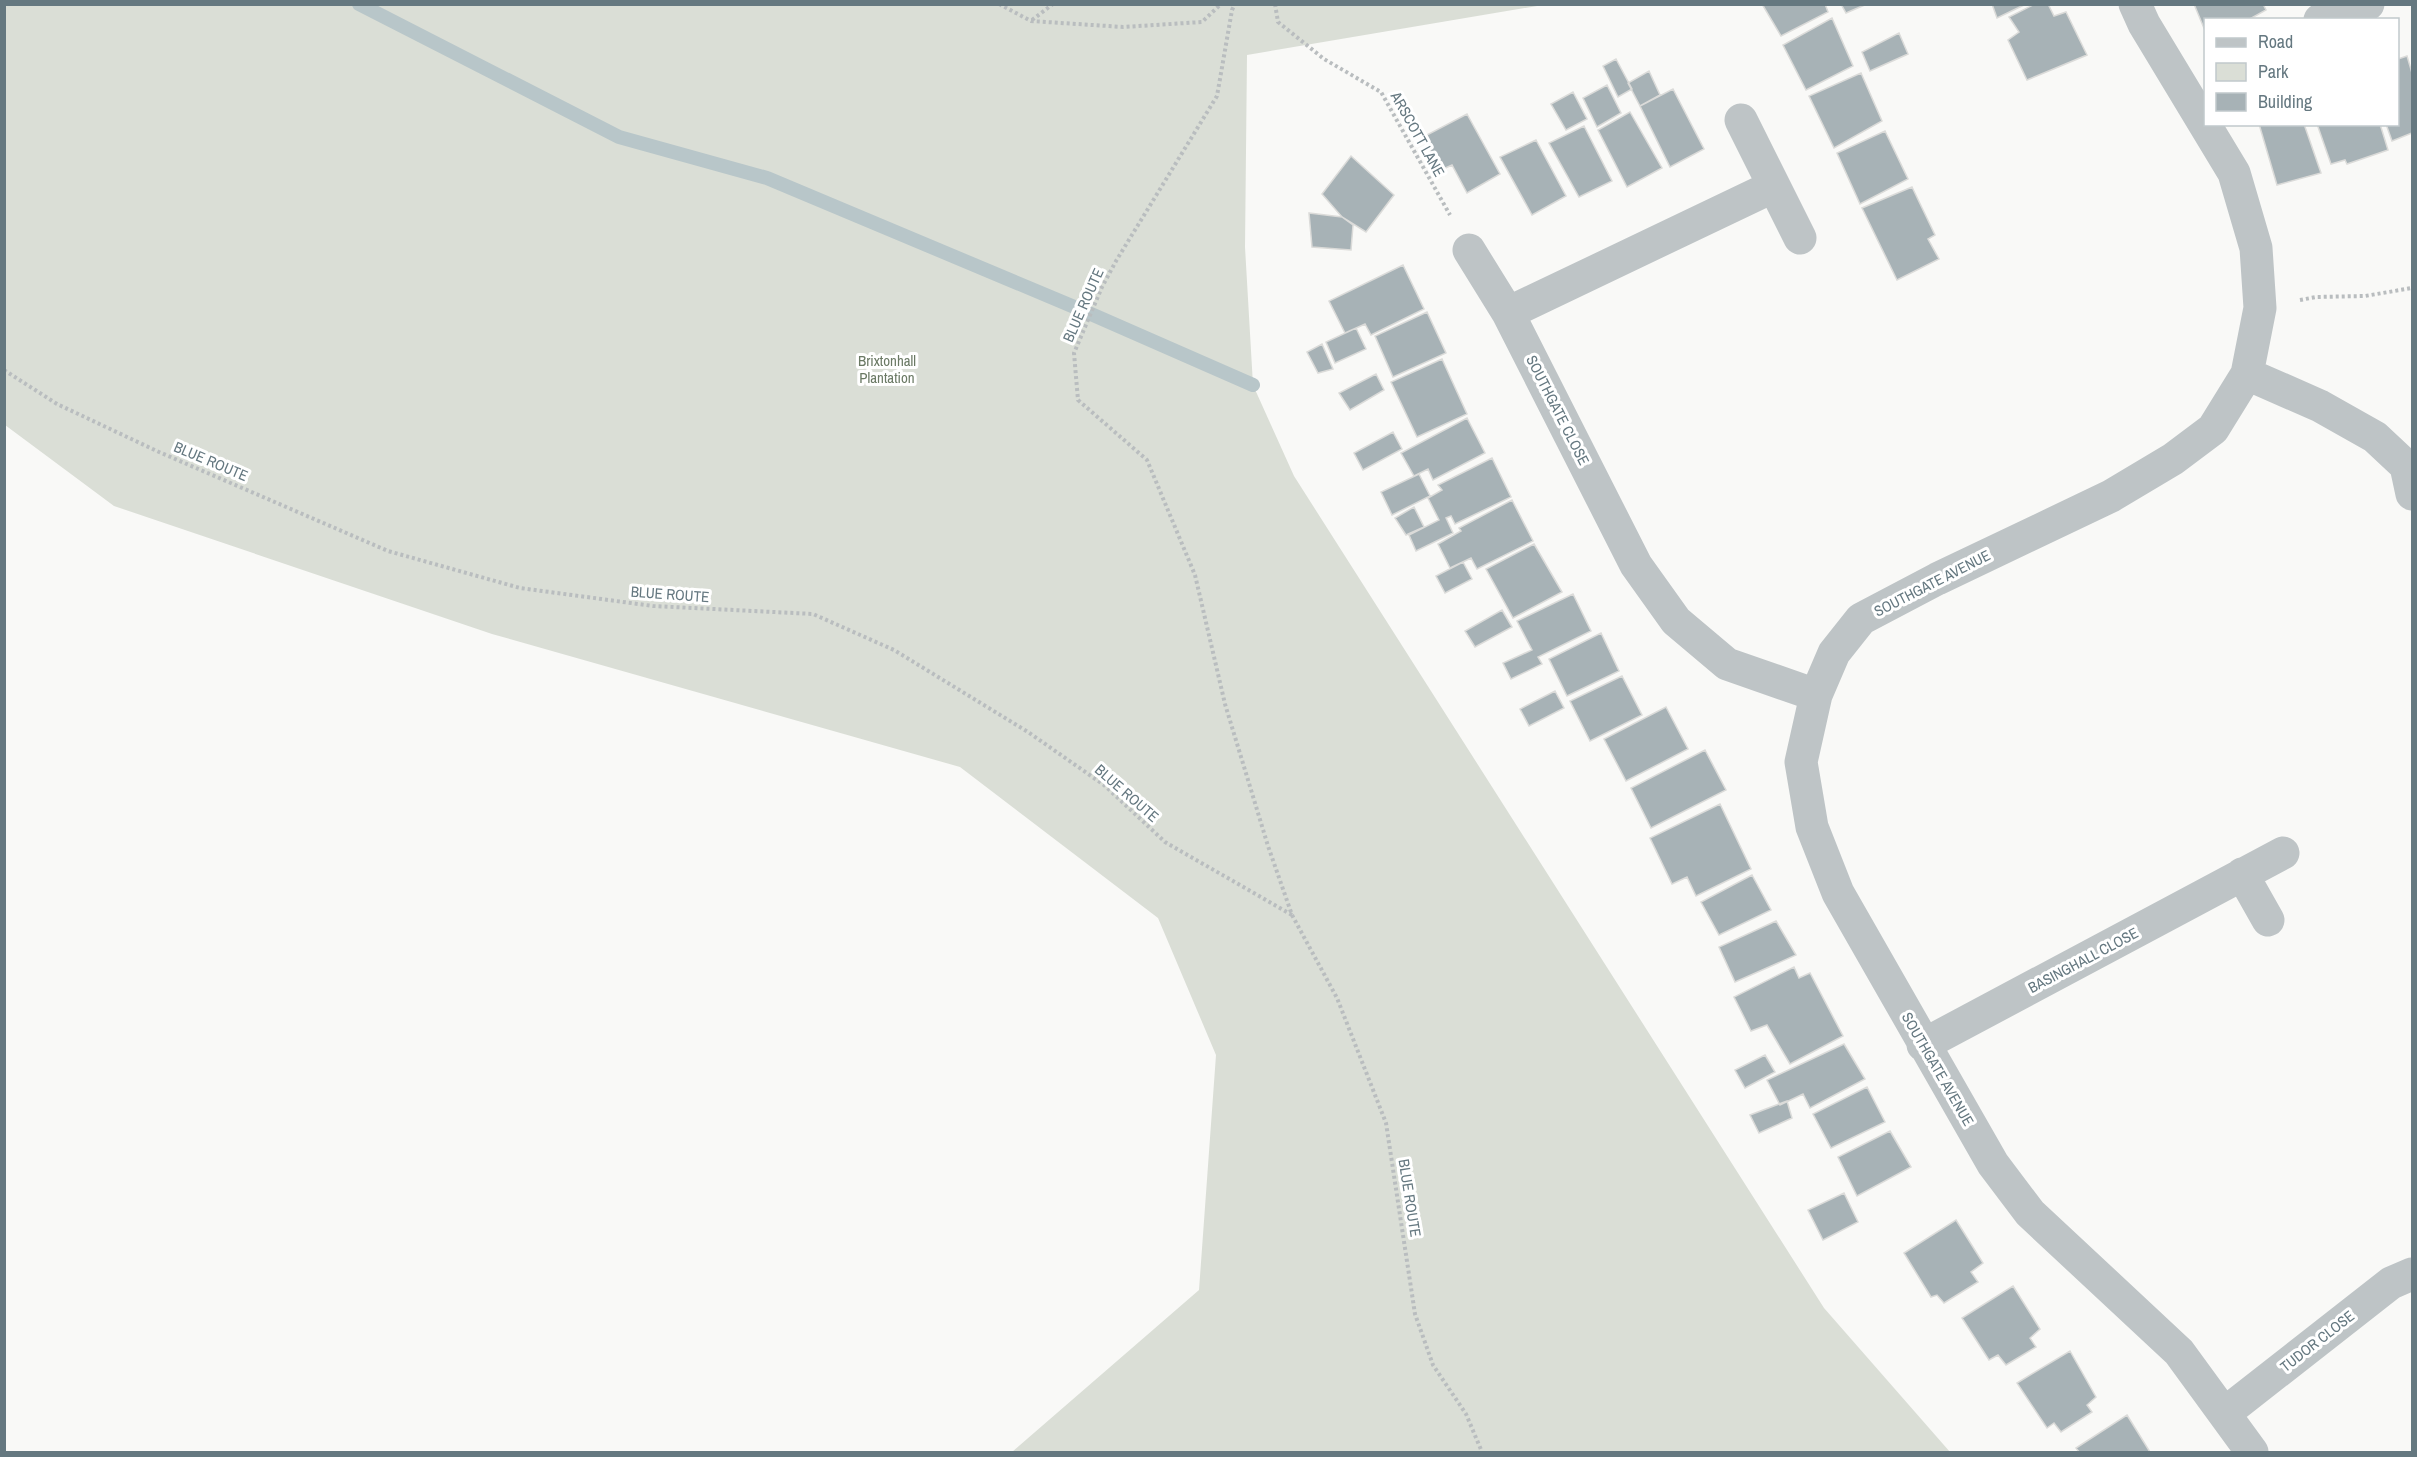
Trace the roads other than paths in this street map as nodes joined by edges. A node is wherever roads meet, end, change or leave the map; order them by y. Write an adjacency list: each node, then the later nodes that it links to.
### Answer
1 (2135, 4): 4 (street, SOUTHGATE AVENUE)
2 (2368, 4): 3 (street)
3 (2326, 18)
4 (2195, 84): 5 (street, SOUTHGATE AVENUE)
5 (2204, 105)
6 (1741, 120): 8 (street)
7 (2213, 126): 12 (street, SOUTHGATE AVENUE)
8 (1774, 186): 9 (street); 11 (street)
9 (1800, 238)
10 (1469, 250): 11 (street, SOUTHGATE CLOSE)
11 (1509, 313): 14 (street, SOUTHGATE CLOSE)
12 (2247, 374): 13 (street); 14 (street, SOUTHGATE AVENUE)
13 (2412, 494)
14 (1816, 695): 18 (street, SOUTHGATE AVENUE)
15 (2283, 853): 16 (street, BASINGHALL CLOSE)
16 (2242, 874): 17 (street); 18 (street, BASINGHALL CLOSE)
17 (2268, 920)
18 (1923, 1045): 20 (street, SOUTHGATE AVENUE)
19 (2412, 1274): 20 (street, TUDOR CLOSE)
20 (2225, 1413): 21 (street, SOUTHGATE AVENUE)
21 (2252, 1452)

